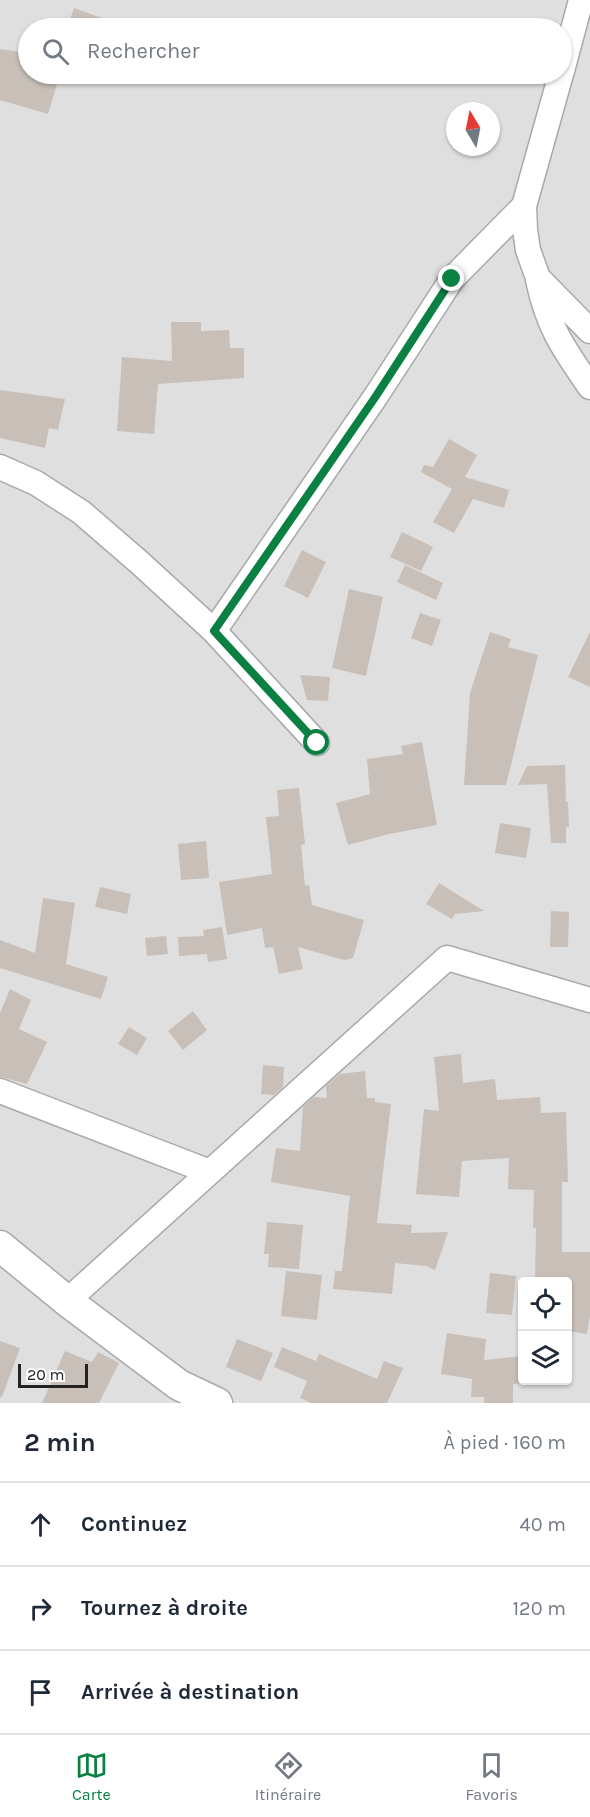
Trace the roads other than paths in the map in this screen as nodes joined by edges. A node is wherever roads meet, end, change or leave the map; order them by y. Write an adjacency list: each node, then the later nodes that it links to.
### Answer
1 (581, 0): 2 (street)
2 (572, 32)
3 (558, 84): 4 (street)
4 (524, 206): 5 (street); 9 (street)
5 (538, 278): 6 (street); 7 (street)
6 (590, 331)
7 (590, 387)
8 (0, 467): 9 (street)
9 (214, 631): 10 (street)
10 (317, 743)
11 (590, 1000): 13 (street)
12 (0, 1091): 13 (street)
13 (210, 1172): 15 (street)
14 (0, 1245): 15 (street)
15 (67, 1301): 16 (street)
16 (177, 1394): 17 (street)
17 (217, 1403)

